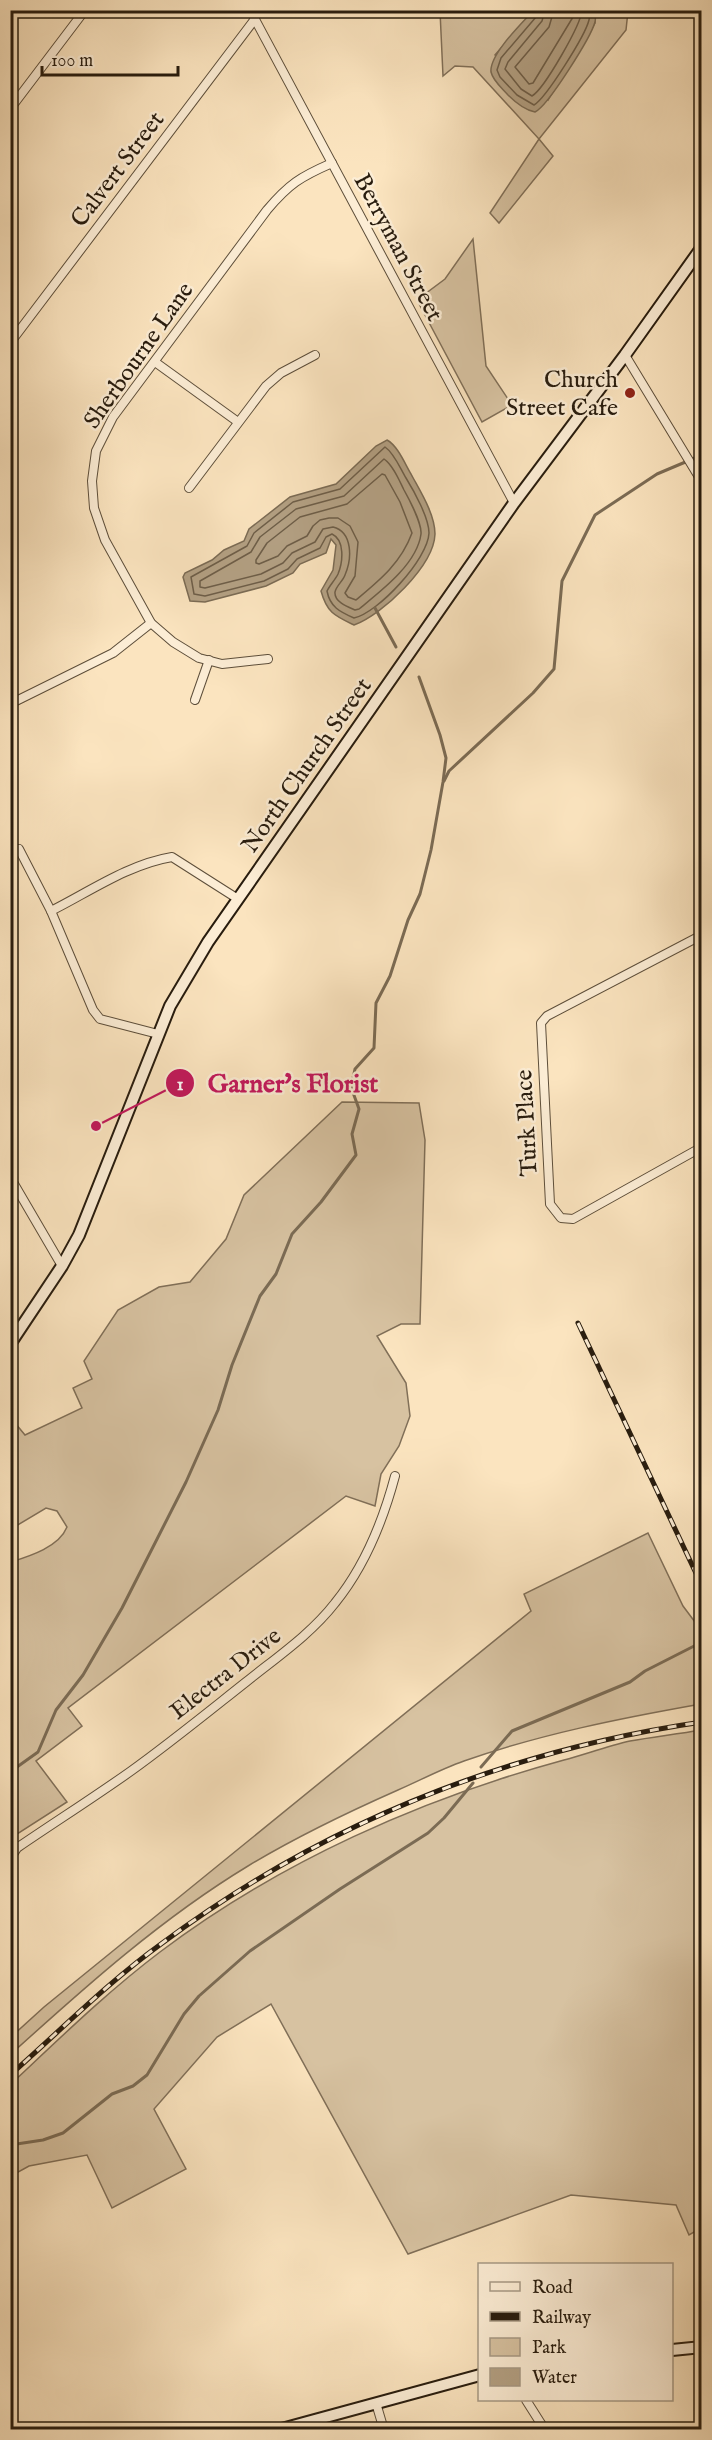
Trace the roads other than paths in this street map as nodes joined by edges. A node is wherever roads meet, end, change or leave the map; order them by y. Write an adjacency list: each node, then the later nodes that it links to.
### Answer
1 (85, 10): 4 (street)
2 (250, 10): 3 (street, Berryman Street)
3 (255, 19): 5 (street, Berryman Street); 7 (street, Calvert Street)
4 (10, 109)
5 (332, 163): 10 (street, Sherbourne Lane); 14 (street, Berryman Street)
6 (702, 247): 9 (main road, North Church Street)
7 (10, 343)
8 (315, 355): 11 (street)
9 (625, 355): 12 (street); 14 (main road, North Church Street)
10 (155, 362): 11 (street); 15 (street, Sherbourne Lane)
11 (238, 422): 13 (street)
12 (702, 482)
13 (189, 488)
14 (514, 503): 21 (main road, North Church Street)
15 (151, 623): 17 (street, Sherbourne Lane); 19 (street)
16 (268, 659): 17 (street, Sherbourne Lane)
17 (209, 660): 18 (street)
18 (195, 700)
19 (10, 704)
20 (10, 853): 22 (street)
21 (238, 899): 22 (street); 24 (main road, North Church Street)
22 (51, 911): 24 (street)
23 (702, 935): 25 (street, Turk Place)
24 (158, 1034): 27 (main road, North Church Street)
25 (702, 1147)
26 (10, 1177): 27 (street)
27 (62, 1266): 28 (main road, North Church Street)
28 (10, 1344)
29 (394, 1476): 30 (street, Electra Drive)
30 (14, 1848): 31 (street, Electra Drive)
31 (10, 1859)
32 (702, 2347): 33 (main road)
33 (673, 2350)
34 (478, 2376): 36 (main road)
35 (527, 2401): 39 (street)
36 (376, 2403): 37 (main road); 38 (street)
37 (278, 2430)
38 (384, 2430)
39 (545, 2430)

